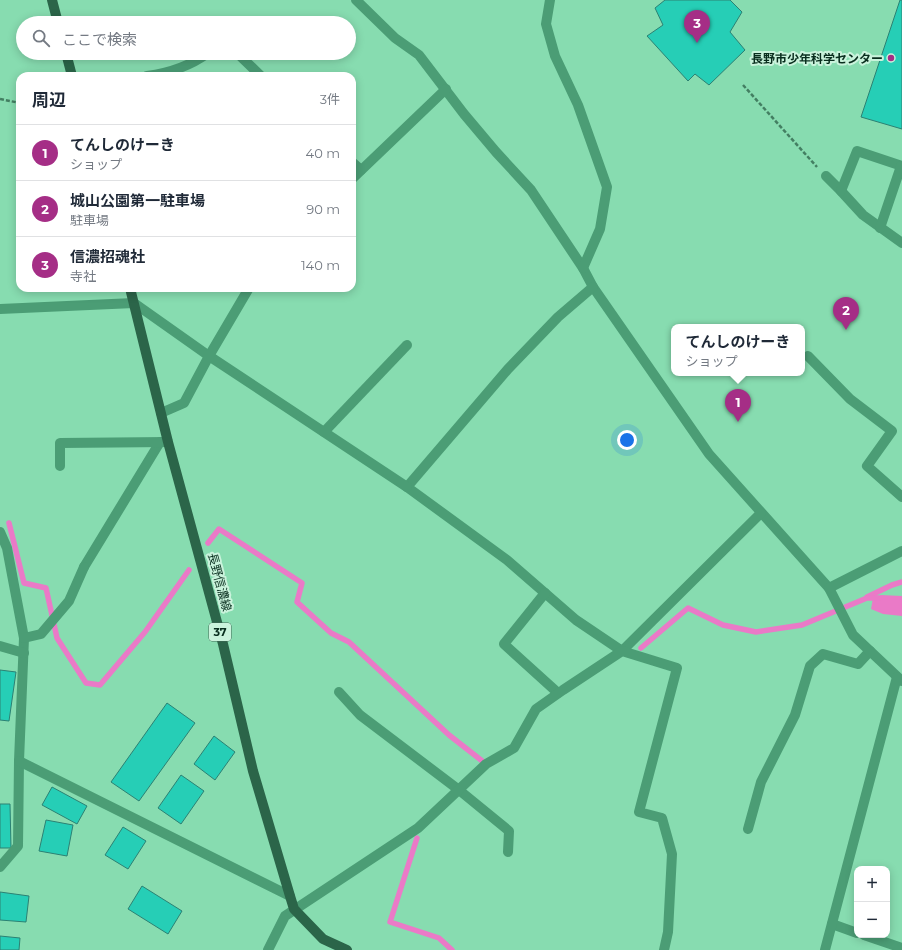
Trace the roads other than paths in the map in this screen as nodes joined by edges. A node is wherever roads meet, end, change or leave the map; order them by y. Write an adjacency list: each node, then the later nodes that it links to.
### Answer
1 (52, 0): 4 (main road)
2 (356, 0): 11 (street)
3 (550, 0): 20 (street)
4 (56, 16)
5 (68, 60): 8 (main road)
6 (198, 60): 9 (street)
7 (245, 60): 10 (street)
8 (71, 72)
9 (168, 72)
10 (258, 72)
11 (446, 89): 14 (street); 20 (street)
12 (356, 166): 14 (street)
13 (902, 166): 17 (street); 18 (street)
14 (361, 170): 15 (street)
15 (356, 175)
16 (826, 176): 17 (street)
17 (841, 191): 18 (street)
18 (880, 228): 19 (street)
19 (902, 243)
20 (583, 268): 21 (street)
21 (593, 287): 33 (street); 35 (street)
22 (131, 292): 24 (main road, 長野信濃線 / 37)
23 (247, 292): 27 (street)
24 (134, 303): 25 (street); 27 (street); 29 (main road, 長野信濃線 / 37)
25 (0, 310)
26 (407, 344): 30 (street)
27 (209, 356): 29 (street); 30 (street)
28 (808, 356): 34 (street)
29 (161, 413): 31 (main road, 長野信濃線 / 37)
30 (324, 432): 33 (street)
31 (164, 442): 32 (street); 40 (street); 53 (main road, 長野信濃線 / 37)
32 (60, 466)
33 (407, 487): 39 (street)
34 (902, 497)
35 (761, 513): 38 (street); 43 (street)
36 (0, 532): 40 (street)
37 (902, 551): 38 (street)
38 (829, 588): 42 (street)
39 (545, 593): 43 (street); 47 (street)
40 (24, 638): 44 (street)
41 (0, 646): 44 (street)
42 (870, 651): 45 (street); 50 (street)
43 (622, 652): 47 (street); 61 (street)
44 (24, 653): 48 (street)
45 (899, 679): 55 (street)
46 (339, 692): 49 (street)
47 (558, 693): 49 (street)
48 (19, 760): 52 (street); 53 (street)
49 (459, 790): 51 (street); 54 (street)
50 (748, 829)
51 (508, 852)
52 (0, 867)
53 (290, 896): 54 (main road, 長野信濃線 / 37)
54 (294, 909): 59 (street); 60 (main road, 長野信濃線 / 37)
55 (832, 924): 56 (street); 62 (street)
56 (854, 932)
57 (873, 938): 58 (street)
58 (902, 948)
59 (268, 950)
60 (347, 950)
61 (664, 950)
62 (825, 950)

